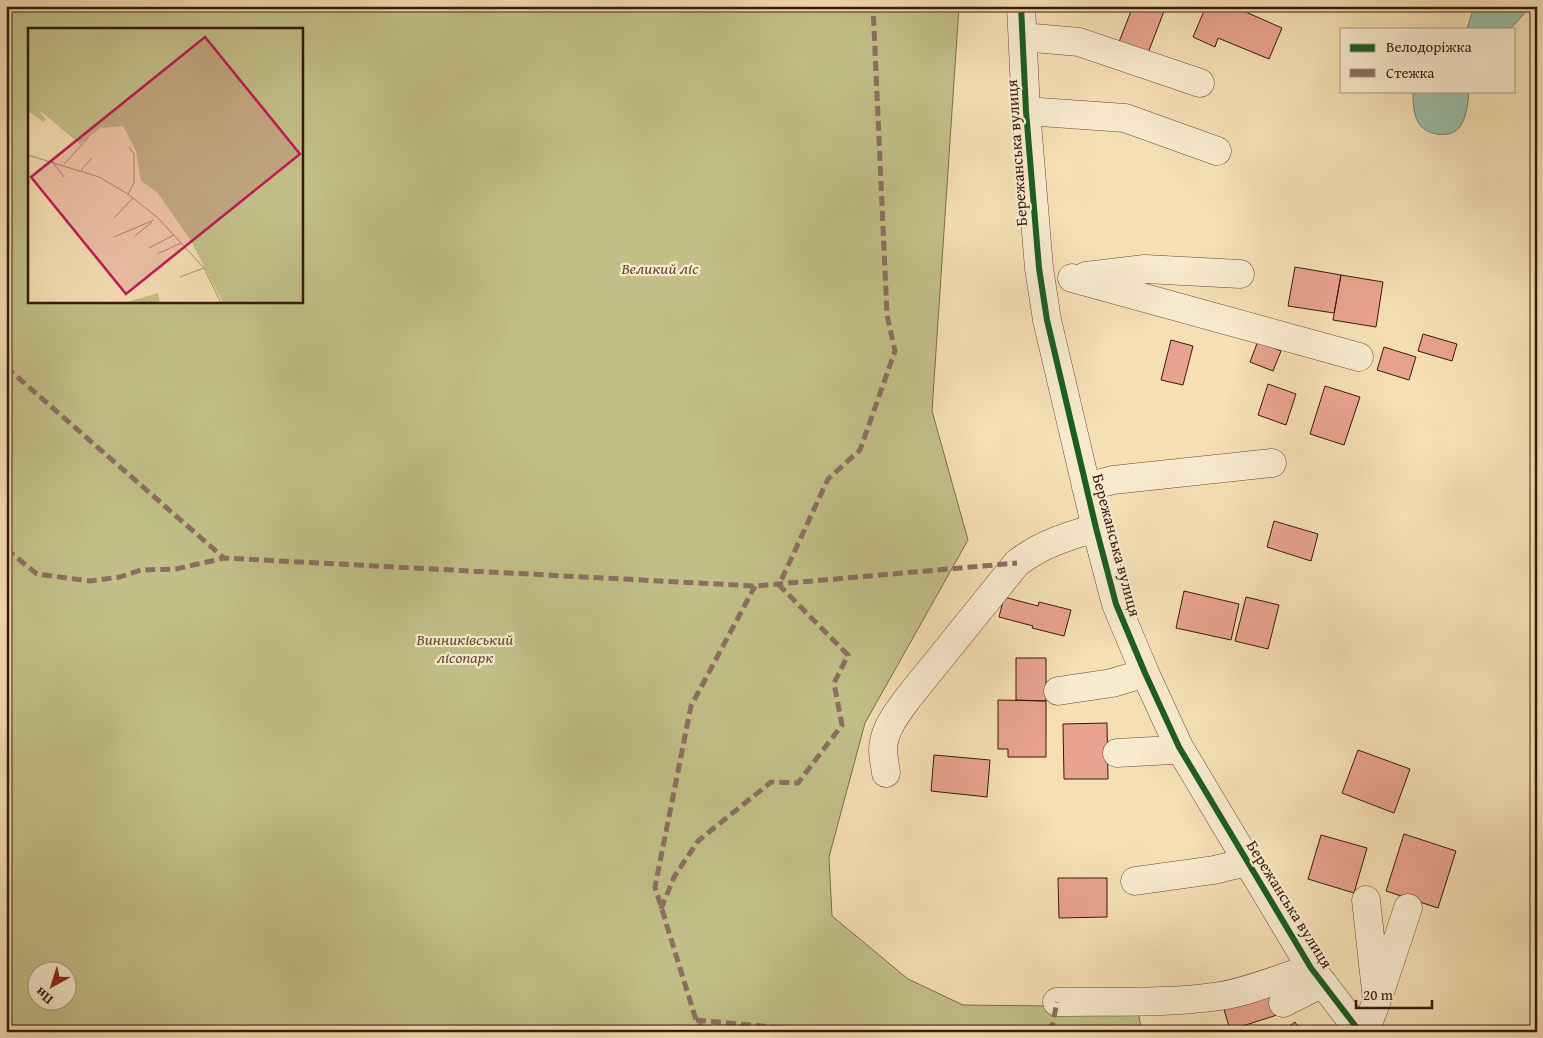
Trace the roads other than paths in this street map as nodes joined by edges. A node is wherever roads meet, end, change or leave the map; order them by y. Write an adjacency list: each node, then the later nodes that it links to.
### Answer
1 (1021, 6): 2 (street, Бережанська вулиця)
2 (1023, 37): 3 (street); 4 (street, Бережанська вулиця)
3 (1200, 84)
4 (1026, 111): 5 (street); 6 (street, Бережанська вулиця)
5 (1217, 151)
6 (1039, 268): 8 (street); 11 (street, Бережанська вулиця)
7 (1240, 274): 8 (street)
8 (1072, 278): 9 (street)
9 (1359, 357)
10 (1272, 463): 11 (street)
11 (1086, 488): 12 (street, Бережанська вулиця)
12 (1096, 528): 13 (street, Бережанська вулиця); 17 (street)
13 (1145, 674): 14 (street); 15 (street, Бережанська вулиця)
14 (1058, 691)
15 (1175, 739): 16 (street); 18 (street, Бережанська вулиця)
16 (1116, 744)
17 (886, 773)
18 (1247, 862): 19 (street); 22 (street, Бережанська вулиця)
19 (1135, 881)
20 (1366, 900): 23 (street)
21 (1408, 908): 23 (street)
22 (1317, 975): 24 (street); 25 (street); 26 (street, Бережанська вулиця)
23 (1378, 1000): 27 (street)
24 (1057, 1002)
25 (1283, 1003)
26 (1360, 1032)
27 (1365, 1032)

